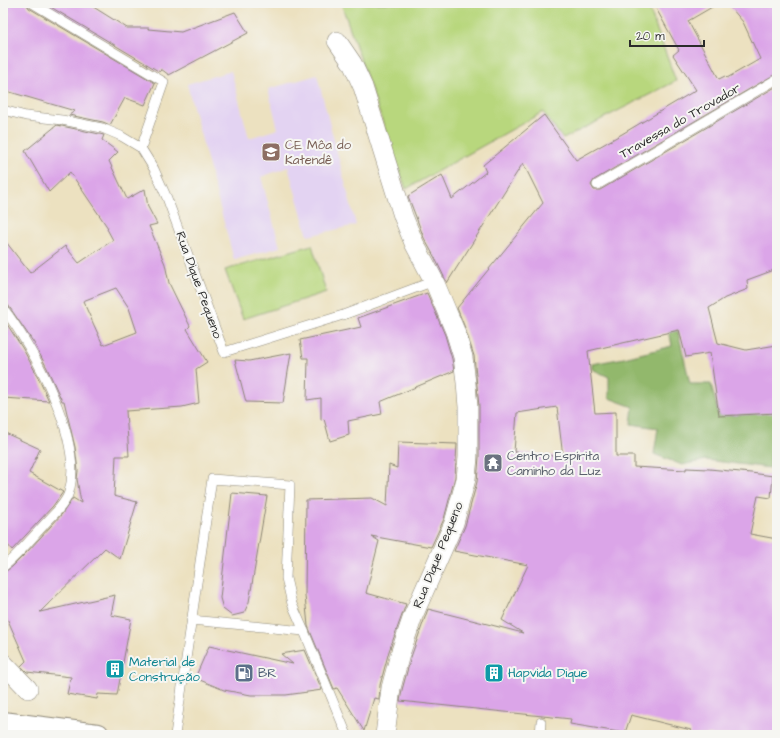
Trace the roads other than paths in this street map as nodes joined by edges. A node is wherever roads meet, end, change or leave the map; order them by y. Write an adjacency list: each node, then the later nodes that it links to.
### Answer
1 (32, 3): 5 (lane)
2 (336, 41): 7 (street, Rua Dique Pequeno)
3 (777, 79): 6 (lane, Travessa do Trovador)
4 (3, 110): 5 (lane, Rua Dique Pequeno)
5 (141, 148): 7 (lane, Rua Dique Pequeno)
6 (597, 185)
7 (434, 281): 19 (street, Rua Dique Pequeno)
8 (3, 308): 9 (lane)
9 (3, 567)
10 (191, 620): 11 (lane); 11 (lane); 17 (lane)
11 (304, 631): 18 (lane)
12 (3, 664): 13 (street)
13 (28, 689)
14 (541, 722): 20 (lane)
15 (3, 723): 16 (main road)
16 (98, 735)
17 (175, 735)
18 (347, 735)
19 (384, 735)
20 (540, 735)

